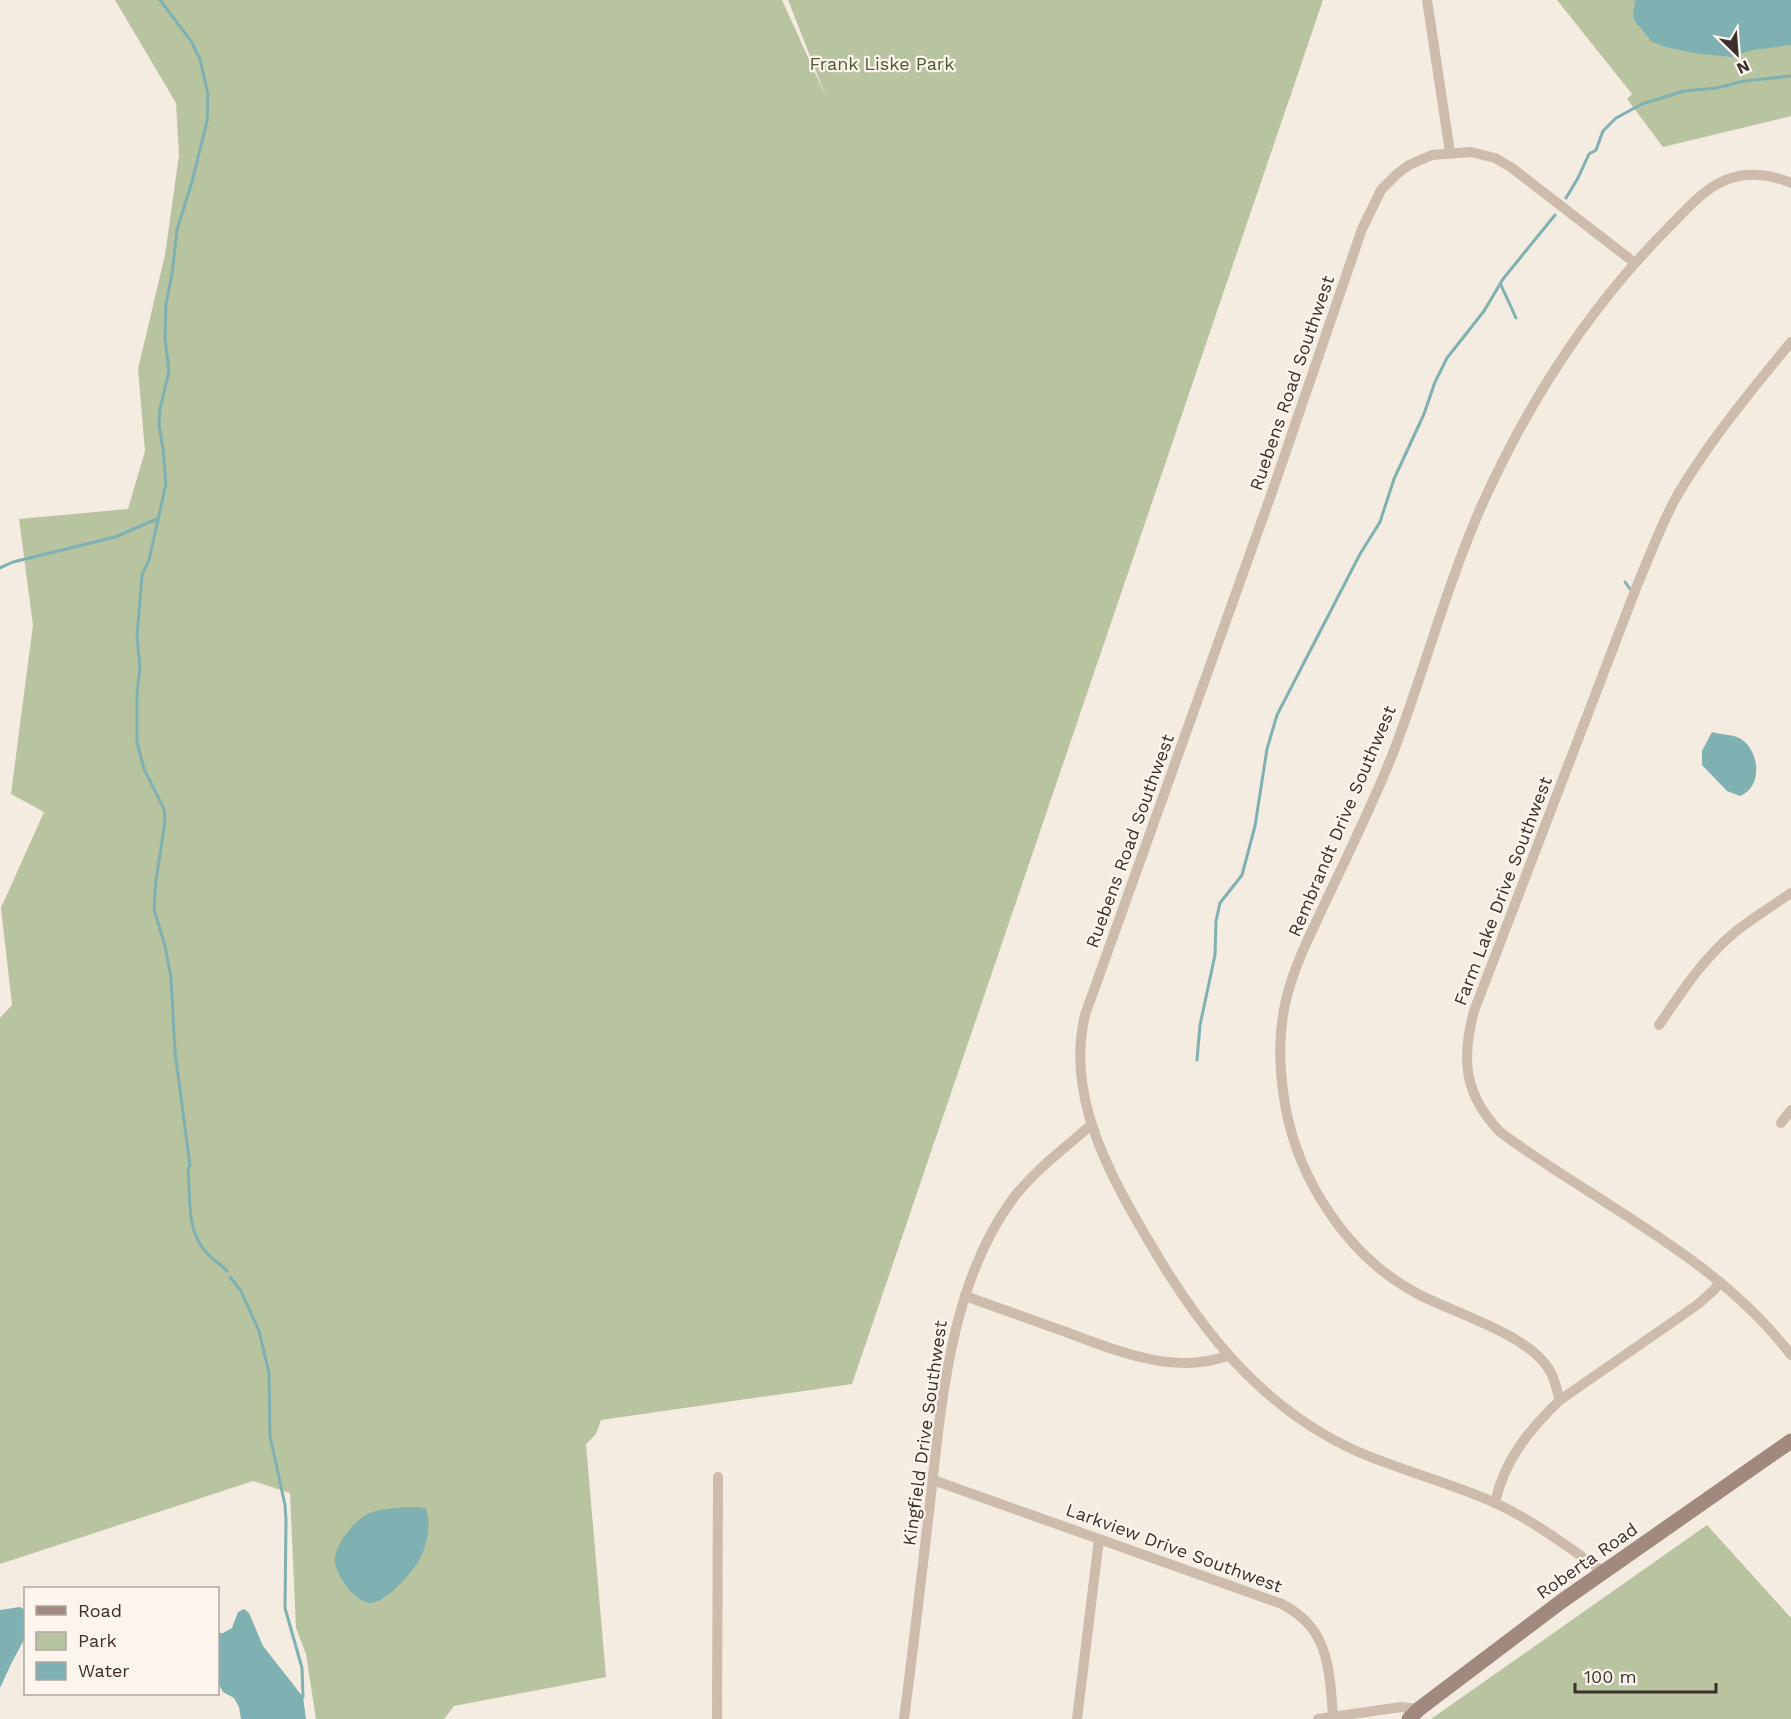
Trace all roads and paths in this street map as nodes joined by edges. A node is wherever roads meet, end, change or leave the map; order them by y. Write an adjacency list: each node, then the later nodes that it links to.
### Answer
1 (1427, 0): 2 (street)
2 (1450, 152): 4 (street, Ruebens Road Southwest); 10 (street, Ruebens Road Southwest)
3 (1791, 183): 4 (street, Rembrandt Drive Southwest)
4 (1635, 263): 15 (street, Rembrandt Drive Southwest)
5 (1791, 342): 11 (street, Farm Lake Drive Southwest)
6 (1791, 893): 7 (street)
7 (1659, 1025)
8 (1791, 1110): 9 (street)
9 (1781, 1123)
10 (1091, 1125): 12 (street, Kingfield Drive Southwest); 14 (street, Ruebens Road Southwest)
11 (1720, 1282): 13 (street, Farm Lake Drive Southwest); 15 (street)
12 (965, 1296): 14 (street); 18 (street, Kingfield Drive Southwest)
13 (1791, 1355)
14 (1227, 1356): 19 (street, Ruebens Road Southwest)
15 (1560, 1400): 19 (street)
16 (1791, 1441): 21 (street, Roberta Road)
17 (718, 1477): 24 (street)
18 (933, 1480): 20 (street, Larkview Drive Southwest); 25 (street, Kingfield Drive Southwest)
19 (1495, 1503): 21 (street, Ruebens Road Southwest)
20 (1099, 1539): 23 (street, Larkview Drive Southwest); 26 (street)
21 (1604, 1572): 22 (street, Roberta Road)
22 (1414, 1714): 23 (street)
23 (1333, 1717): 27 (street)
24 (717, 1719)
25 (904, 1719)
26 (1077, 1719)
27 (1318, 1719)

